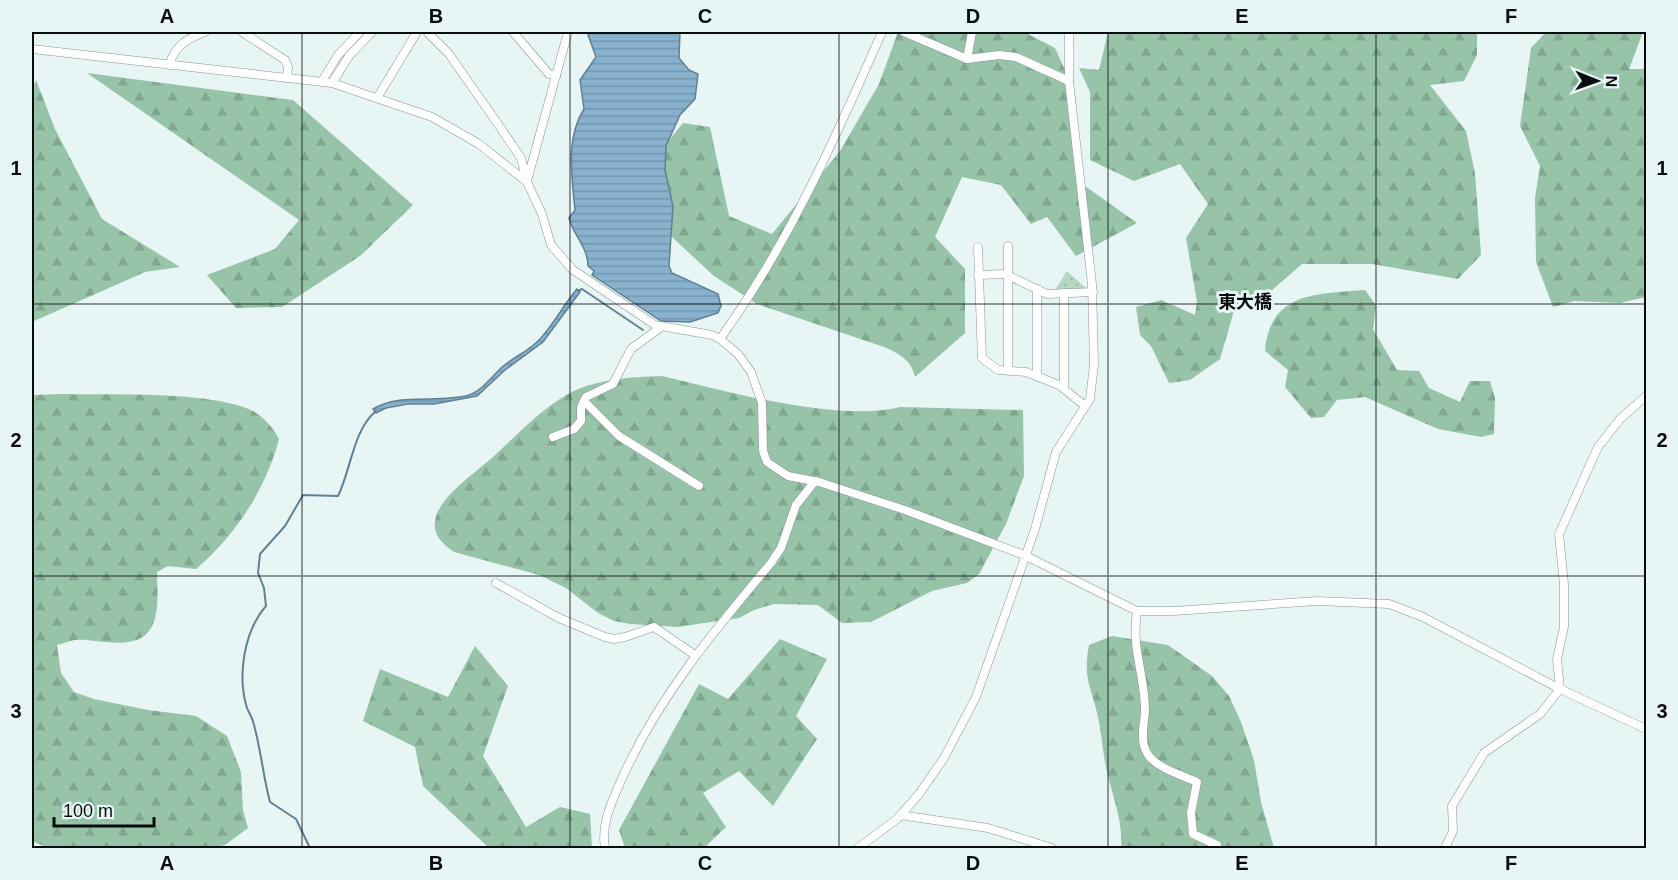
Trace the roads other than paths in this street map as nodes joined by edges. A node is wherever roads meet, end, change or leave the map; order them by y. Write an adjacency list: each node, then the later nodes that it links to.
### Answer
1 (205, 32): 17 (street)
2 (242, 32): 19 (street)
3 (360, 32): 20 (street)
4 (372, 32): 22 (street)
5 (417, 32): 23 (street)
6 (427, 32): 14 (street)
7 (441, 32): 14 (street)
8 (513, 32): 18 (street)
9 (568, 32): 18 (street)
10 (882, 32): 33 (street)
11 (904, 32): 16 (street)
12 (972, 32): 16 (street)
13 (1069, 32): 21 (street)
14 (435, 38): 24 (street)
15 (32, 49): 17 (street)
16 (967, 59): 21 (street)
17 (169, 65): 19 (street)
18 (556, 76): 24 (street)
19 (287, 78): 20 (street)
20 (322, 81): 22 (street)
21 (1069, 81): 30 (street)
22 (332, 83): 23 (street)
23 (377, 98): 24 (street)
24 (527, 182): 32 (street)
25 (1008, 246): 28 (street)
26 (978, 247): 27 (street)
27 (978, 274): 28 (street); 34 (street)
28 (1008, 275): 29 (street); 34 (street)
29 (1037, 289): 31 (street); 35 (street)
30 (1093, 292): 31 (street); 39 (street)
31 (1064, 293): 36 (street)
32 (661, 327): 33 (street); 38 (street)
33 (720, 339): 41 (street)
34 (1008, 370): 35 (street)
35 (1036, 376): 36 (street)
36 (1064, 388): 39 (street)
37 (1647, 396): 47 (street)
38 (584, 401): 40 (street); 42 (street)
39 (1085, 406): 43 (street)
40 (553, 437)
41 (815, 482): 43 (street); 46 (street)
42 (699, 486)
43 (1024, 555): 45 (street); 49 (street)
44 (496, 583): 46 (street)
45 (1137, 611): 47 (street); 53 (street)
46 (695, 655): 50 (street)
47 (1560, 689): 48 (street); 54 (street)
48 (1647, 729)
49 (900, 815): 51 (street); 52 (street)
50 (605, 849)
51 (858, 849)
52 (1052, 849)
53 (1216, 849)
54 (1445, 849)

